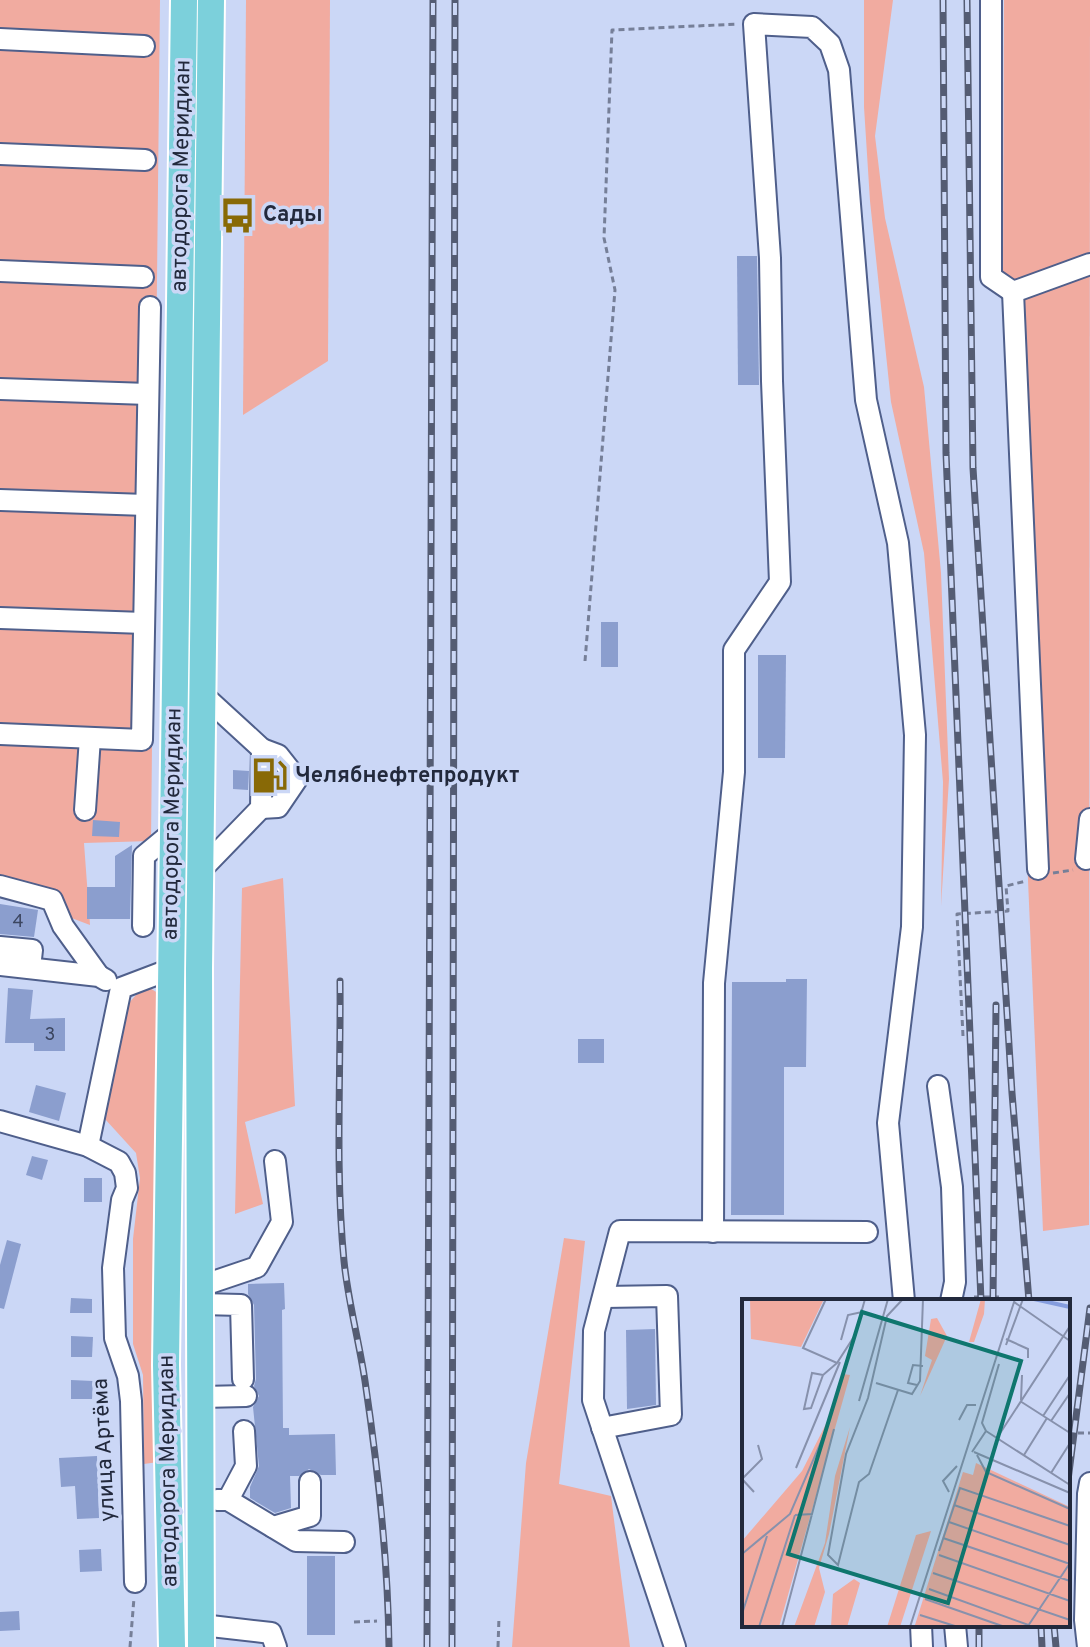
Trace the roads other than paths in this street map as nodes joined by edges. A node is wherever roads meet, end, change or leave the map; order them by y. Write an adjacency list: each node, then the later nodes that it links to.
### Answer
1 (184, 0): 26 (main road, автодорога Меридиан)
2 (211, 0): 19 (main road, автодорога Меридиан)
3 (991, 0): 11 (street)
4 (0, 39): 5 (street)
5 (144, 46)
6 (0, 154): 7 (street)
7 (145, 160)
8 (1090, 264): 11 (street)
9 (0, 271): 10 (street)
10 (143, 277)
11 (1013, 292): 29 (street)
12 (150, 307): 14 (street)
13 (0, 389): 14 (street)
14 (148, 394): 16 (street)
15 (0, 500): 16 (street)
16 (146, 505): 18 (street)
17 (0, 618): 18 (street)
18 (144, 623): 21 (street)
19 (202, 694): 22 (street); 28 (main road, автодорога Меридиан)
20 (0, 734): 21 (street)
21 (90, 738): 24 (street)
22 (262, 749): 23 (street); 23 (street)
23 (261, 808): 28 (street)
24 (85, 810)
25 (1090, 819): 27 (street)
26 (173, 832): 31 (street); 35 (main road, автодорога Меридиан)
27 (1086, 859)
28 (200, 871): 36 (main road, автодорога Меридиан)
29 (1040, 874)
30 (0, 886): 37 (street)
31 (143, 926)
32 (0, 947): 34 (street)
33 (0, 965): 34 (street)
34 (30, 968): 37 (street)
35 (171, 969): 36 (main road); 38 (street); 61 (main road, автодорога Меридиан)
36 (199, 969): 45 (main road, автодорога Меридиан)
37 (99, 976): 38 (street)
38 (121, 988): 41 (street)
39 (938, 1086): 48 (street)
40 (2, 1128): 41 (street, улица Артёма)
41 (88, 1146): 57 (street, улица Артёма)
42 (275, 1161): 45 (street)
43 (713, 1232): 44 (street); 46 (street); 47 (street)
44 (867, 1232)
45 (201, 1295): 49 (main road, автодорога Меридиан); 49 (street)
46 (604, 1297): 50 (street); 50 (street)
47 (904, 1299)
48 (951, 1299)
49 (202, 1397): 54 (main road, автодорога Меридиан)
50 (602, 1428): 63 (street)
51 (244, 1431): 54 (street)
52 (310, 1482): 55 (street)
53 (1090, 1483): 66 (street)
54 (215, 1500): 55 (street); 60 (main road, автодорога Меридиан)
55 (273, 1527): 56 (street)
56 (344, 1542)
57 (135, 1582)
58 (921, 1627): 64 (street)
59 (955, 1627): 65 (street)
60 (202, 1636): 62 (street)
61 (172, 1647)
62 (276, 1647)
63 (675, 1647)
64 (922, 1647)
65 (957, 1647)
66 (1089, 1647)

